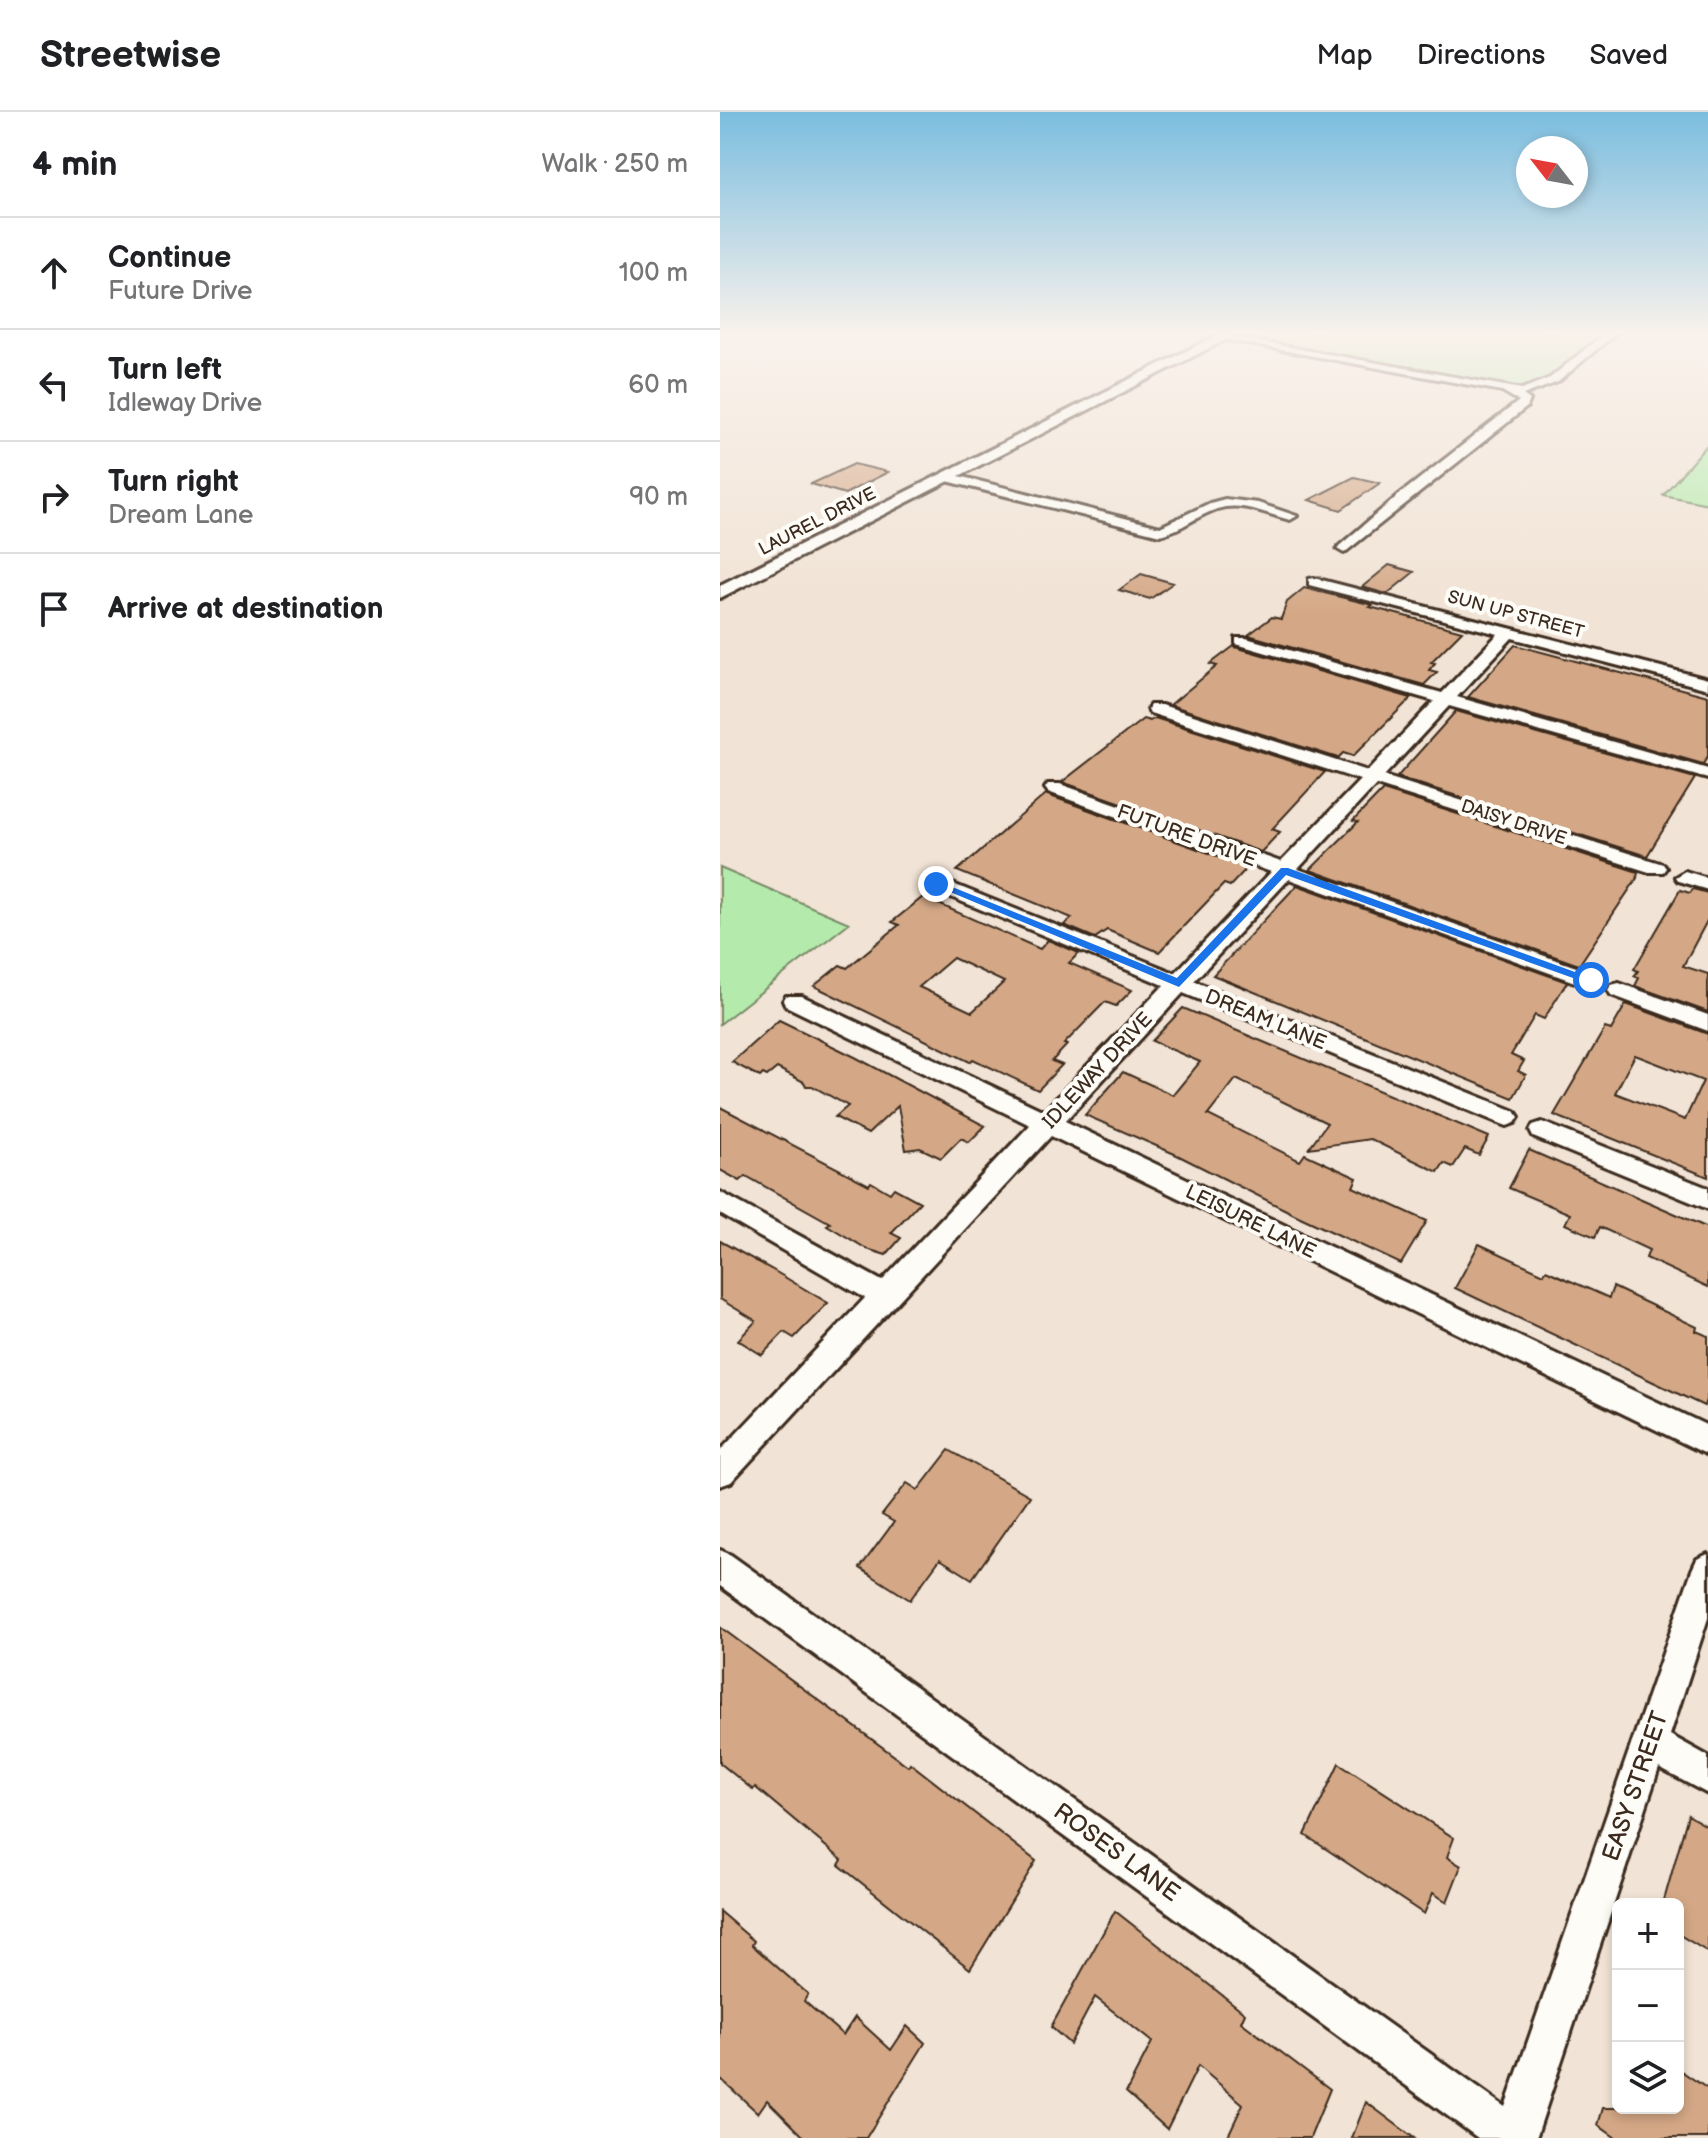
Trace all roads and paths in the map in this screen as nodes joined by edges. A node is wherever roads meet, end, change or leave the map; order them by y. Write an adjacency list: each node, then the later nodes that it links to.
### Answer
1 (1045, 428): 3 (street, LAUREL DRIVE)
2 (1494, 428): 5 (street)
3 (947, 477): 4 (street); 7 (street, LAUREL DRIVE)
4 (1290, 516)
5 (1344, 549)
6 (1314, 582): 8 (street, SUN UP STREET)
7 (720, 592)
8 (1508, 633): 10 (street, SUN UP STREET); 11 (street, IDLEWAY DRIVE)
9 (1241, 641): 11 (street)
10 (1708, 684)
11 (1445, 699): 13 (street); 14 (street, IDLEWAY DRIVE)
12 (1156, 709): 14 (street, DAISY DRIVE)
13 (1707, 774)
14 (1372, 777): 16 (street, DAISY DRIVE); 17 (street, IDLEWAY DRIVE)
15 (1054, 788): 17 (street, FUTURE DRIVE)
16 (1656, 868)
17 (1284, 870): 21 (street, FUTURE DRIVE); 22 (street, IDLEWAY DRIVE)
18 (1685, 877): 20 (street)
19 (936, 884): 22 (street, DREAM LANE)
20 (1708, 884)
21 (1591, 980)
22 (1179, 983): 26 (street, DREAM LANE); 27 (street, IDLEWAY DRIVE)
23 (1619, 990): 25 (street)
24 (794, 1001): 27 (street, LEISURE LANE)
25 (1708, 1023)
26 (1507, 1117)
27 (1048, 1123): 31 (street, IDLEWAY DRIVE); 32 (street, LEISURE LANE)
28 (1542, 1131): 29 (street)
29 (1708, 1199)
30 (720, 1202): 31 (street)
31 (885, 1296): 33 (street, IDLEWAY DRIVE)
32 (1708, 1441)
33 (720, 1472)
34 (720, 1566): 38 (street, ROSES LANE)
35 (1708, 1570): 36 (street, EASY STREET)
36 (1650, 1743): 37 (street); 38 (street, EASY STREET)
37 (1708, 1776)
38 (1514, 2138)

